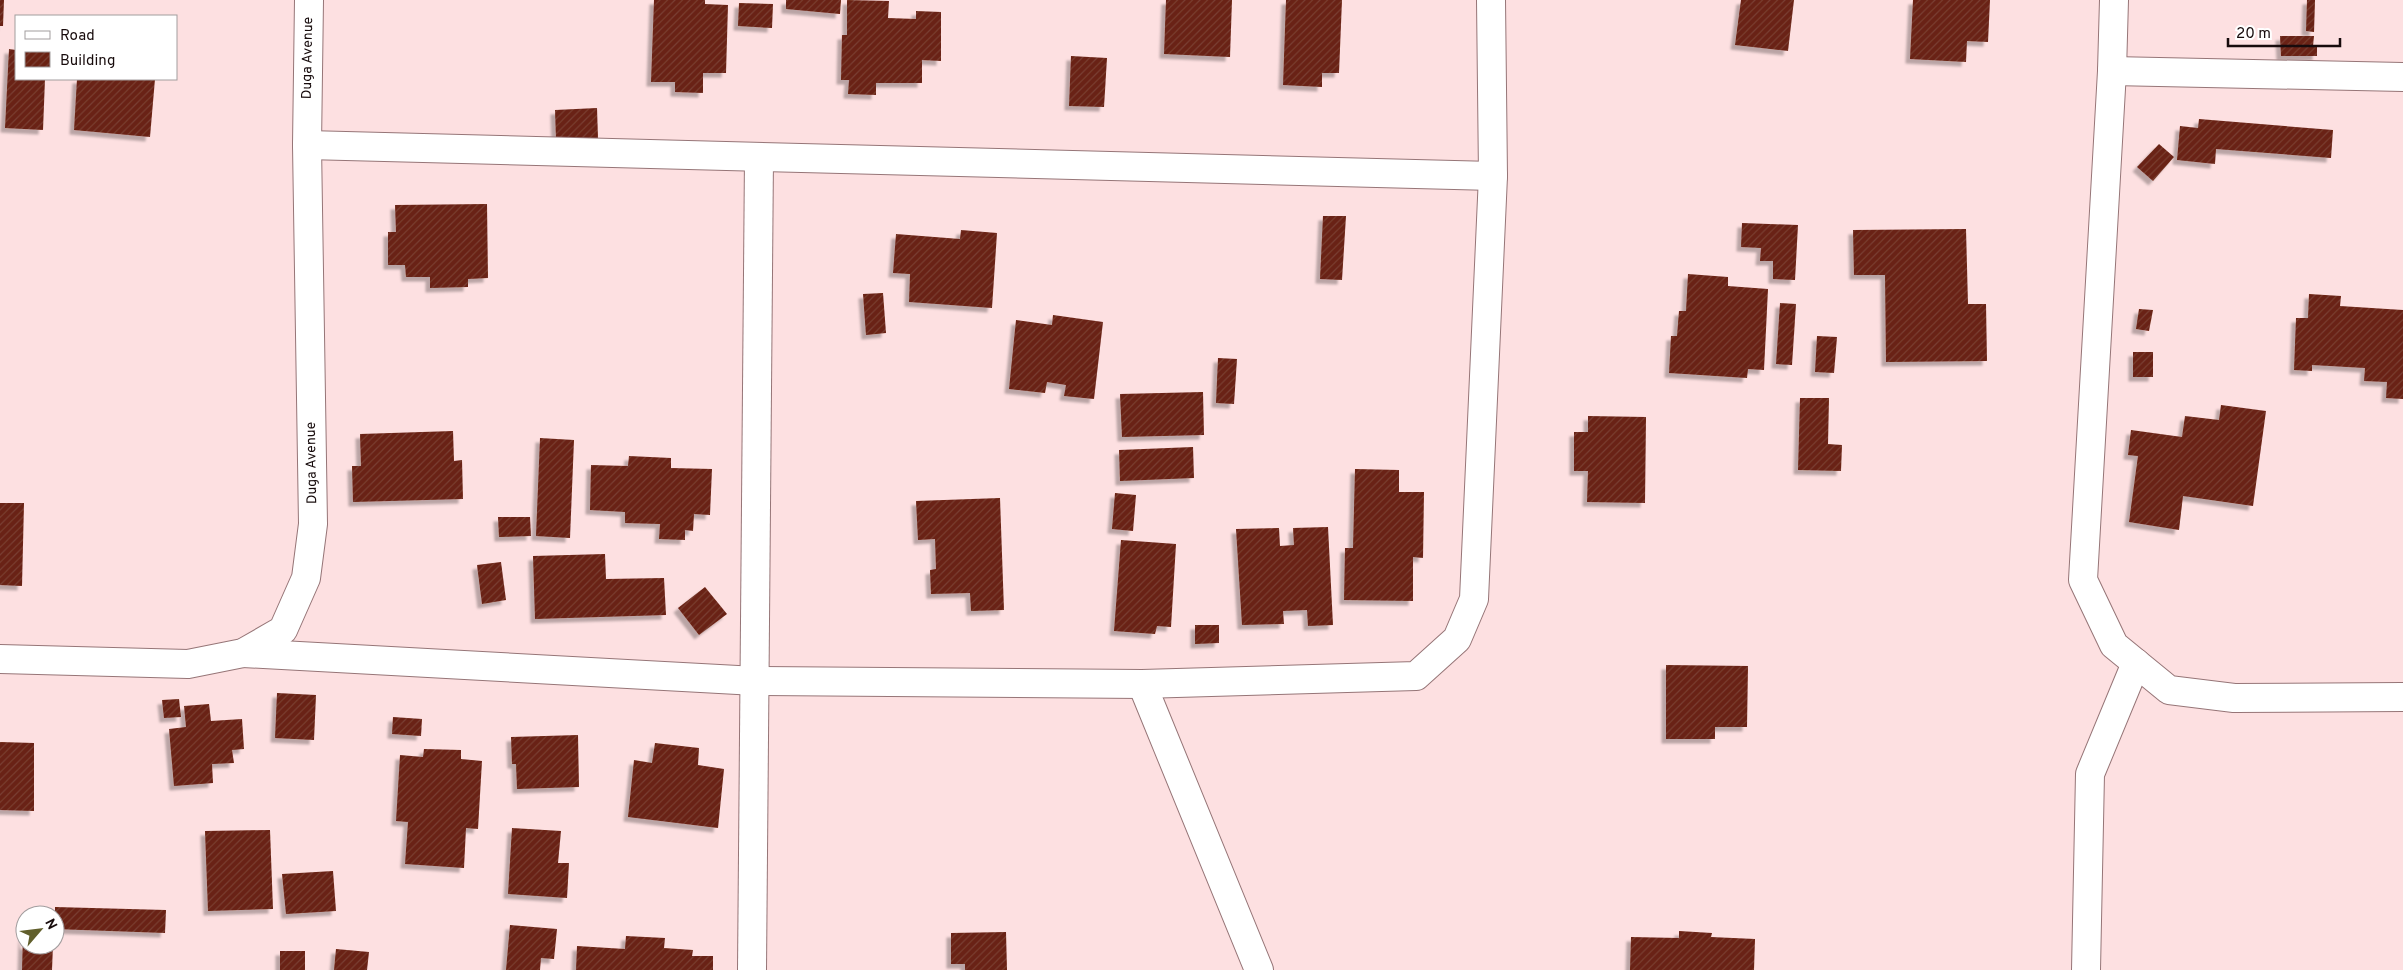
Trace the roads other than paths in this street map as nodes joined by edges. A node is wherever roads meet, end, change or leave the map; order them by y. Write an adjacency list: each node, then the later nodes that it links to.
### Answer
1 (309, 0): 6 (street, Duga Avenue)
2 (1491, 0): 8 (street)
3 (2114, 0): 4 (street)
4 (2112, 71): 5 (street); 11 (street)
5 (2403, 77)
6 (307, 145): 7 (street); 9 (street, Duga Avenue)
7 (759, 157): 8 (street); 12 (street)
8 (1493, 176): 13 (street)
9 (244, 653): 10 (street, Duga Avenue); 12 (street)
10 (0, 659)
11 (2136, 663): 14 (street); 17 (street)
12 (756, 681): 13 (street); 15 (street)
13 (1142, 684): 16 (street)
14 (2403, 698)
15 (752, 970)
16 (1259, 970)
17 (2086, 970)

